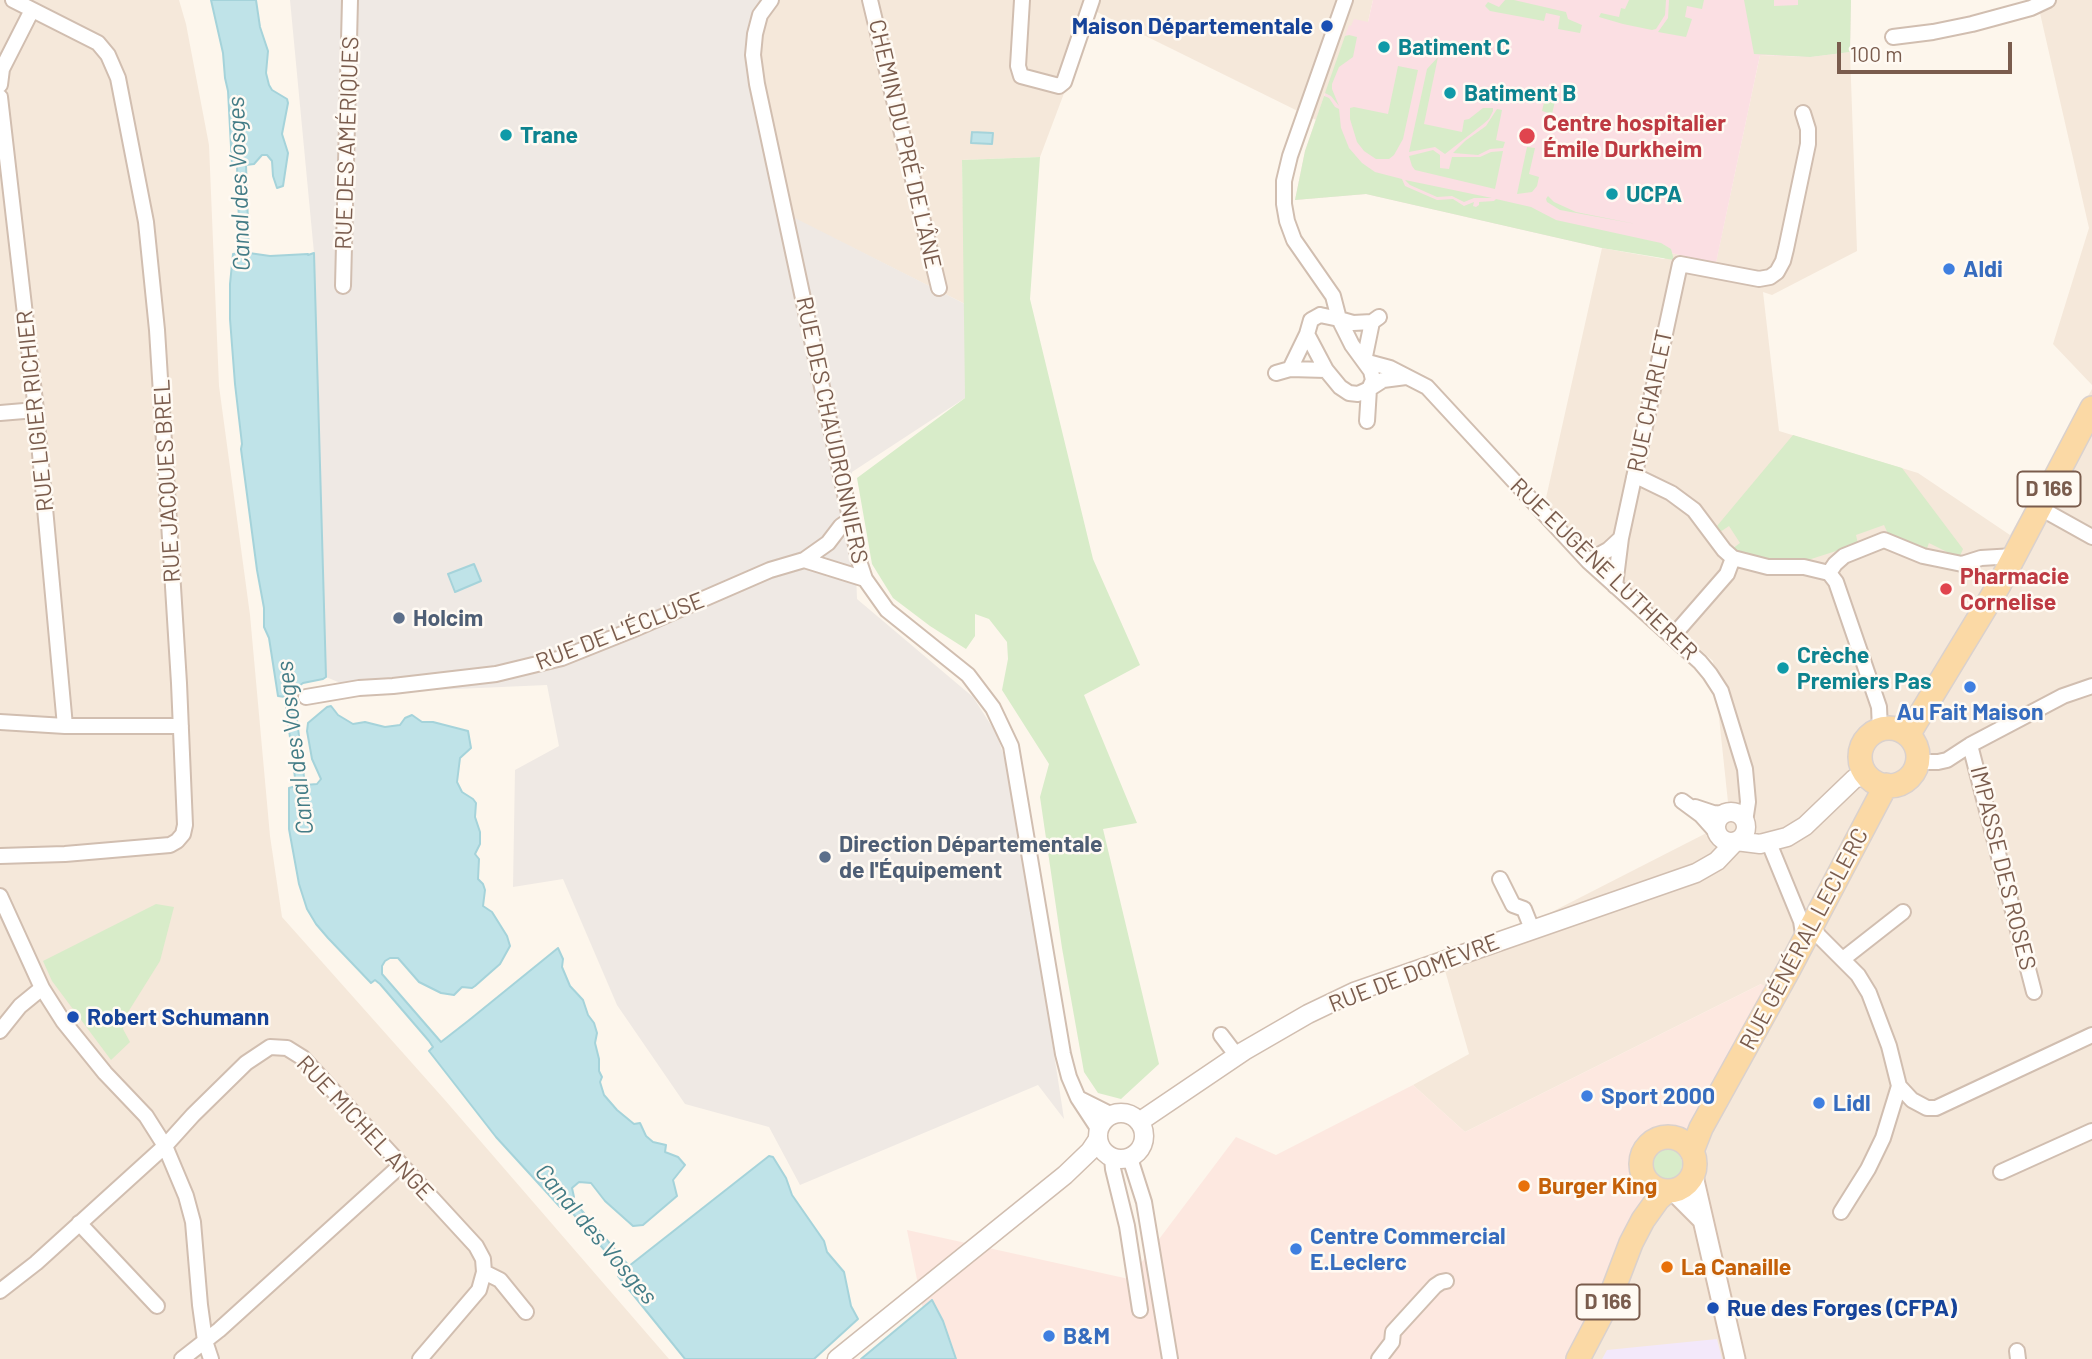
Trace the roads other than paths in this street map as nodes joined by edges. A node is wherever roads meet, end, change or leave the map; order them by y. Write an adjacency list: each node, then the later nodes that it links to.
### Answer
1 (13, 0): 9 (street, RUE JACQUES BREL)
2 (350, 0): 15 (street, RUE DES AMÉRIQUES)
3 (771, 0): 29 (street, RUE DES CHAUDRONNIERS)
4 (870, 0): 16 (street, CHEMIN DU PRÉ DE L'ÂNE)
5 (1022, 0): 6 (street)
6 (1092, 0)
7 (1345, 0): 14 (street)
8 (2048, 0): 10 (street)
9 (32, 10): 11 (street); 44 (street, RUE JACQUES BREL)
10 (1893, 37)
11 (0, 85)
12 (0, 97): 25 (street, RUE LIGIER RICHIER)
13 (1802, 113): 27 (street, RUE CHARLET)
14 (1324, 282): 17 (street); 18 (street)
15 (343, 286)
16 (939, 288)
17 (1339, 319): 18 (street); 19 (street); 19 (street)
18 (1309, 327): 20 (street); 20 (street)
19 (1364, 361): 21 (street, RUE EUGÈNE LUTHERER); 22 (street)
20 (1326, 370): 23 (street)
21 (1406, 376): 22 (street); 35 (street, RUE EUGÈNE LUTHERER)
22 (1369, 389): 23 (street); 23 (street)
23 (1349, 393)
24 (2092, 408): 28 (main road, D 166)
25 (36, 410): 26 (street); 43 (street, RUE LIGIER RICHIER)
26 (0, 413)
27 (1634, 477): 31 (street, RUE CHARLET); 33 (street)
28 (2040, 508): 30 (street); 32 (main road, D 166)
29 (851, 519): 34 (street, RUE DE L'ÉCLUSE); 37 (street, RUE DES CHAUDRONNIERS)
30 (2092, 537)
31 (1621, 538): 35 (street); 38 (street, RUE CHARLET)
32 (2014, 556): 36 (street); 46 (main road, D 166)
33 (1733, 558): 36 (street); 39 (street)
34 (804, 560): 37 (street); 41 (street, RUE DE L'ÉCLUSE)
35 (1588, 561): 38 (street, RUE EUGÈNE LUTHERER)
36 (1829, 573): 45 (street)
37 (865, 579): 70 (street, RUE DES CHAUDRONNIERS)
38 (1615, 586): 39 (street, RUE EUGÈNE LUTHERER)
39 (1672, 637): 50 (street, RUE EUGÈNE LUTHERER)
40 (2092, 686): 47 (street)
41 (306, 697)
42 (0, 722): 43 (street)
43 (65, 726): 44 (street)
44 (181, 726): 54 (street, RUE JACQUES BREL)
45 (1880, 729): 46 (main road); 49 (main road)
46 (1908, 735): 48 (main road)
47 (1970, 745): 48 (street); 63 (street, IMPASSE DES ROSES)
48 (1917, 762): 49 (main road)
49 (1876, 780): 53 (street); 60 (main road, RUE GÉNÉRAL LECLERC)
50 (1734, 816): 51 (street); 51 (street); 52 (street); 53 (street)
51 (1718, 834): 52 (street); 55 (street)
52 (1736, 841): 53 (street); 55 (street, RUE DE DOMÈVRE)
53 (1771, 841): 60 (street)
54 (0, 856)
55 (1709, 865): 59 (street, RUE DE DOMÈVRE)
56 (1500, 879): 59 (street)
57 (0, 896): 62 (street)
58 (1903, 912): 61 (street)
59 (1532, 929): 67 (street, RUE DE DOMÈVRE)
60 (1809, 932): 61 (street); 69 (main road, RUE GÉNÉRAL LECLERC)
61 (1843, 959): 68 (street)
62 (42, 988): 64 (street); 76 (street)
63 (2034, 992)
64 (0, 1031)
65 (1221, 1035): 67 (street)
66 (2092, 1035): 68 (street)
67 (1237, 1056): 72 (street, RUE DE DOMÈVRE)
68 (1899, 1086): 85 (street)
69 (1721, 1092): 75 (main road, RUE GÉNÉRAL LECLERC); 77 (main road, RUE GÉNÉRAL LECLERC)
70 (1078, 1098): 71 (street); 74 (street, RUE DES CHAUDRONNIERS)
71 (1112, 1115): 72 (street); 74 (street)
72 (1139, 1122): 78 (street)
73 (2092, 1131): 80 (street)
74 (1099, 1135): 78 (street); 82 (street)
75 (1670, 1137): 77 (main road); 81 (main road)
76 (165, 1146): 79 (street, RUE MICHEL ANGE); 87 (street, RUE MICHEL ANGE); 95 (street)
77 (1692, 1150): 83 (main road)
78 (1117, 1157): 82 (street); 93 (street); 100 (street)
79 (400, 1166): 89 (street, RUE MICHEL ANGE); 95 (street)
80 (2001, 1172)
81 (1642, 1174): 84 (main road); 88 (main road, D 166)
82 (1065, 1175): 99 (street)
83 (1693, 1176): 84 (main road); 86 (main road)
84 (1670, 1192): 86 (main road); 88 (main road, D 166)
85 (1841, 1212)
86 (1703, 1220): 103 (main road)
87 (79, 1223): 91 (street, RUE MICHEL ANGE); 92 (street)
88 (1631, 1243): 102 (main road, D 166)
89 (484, 1272): 94 (street, RUE MICHEL ANGE); 98 (street)
90 (1446, 1281): 101 (street)
91 (0, 1292)
92 (157, 1306)
93 (1140, 1310)
94 (526, 1312)
95 (205, 1341): 96 (street); 97 (street)
96 (182, 1359)
97 (211, 1359)
98 (420, 1359)
99 (837, 1359)
100 (1170, 1359)
101 (1379, 1359)
102 (1578, 1359)
103 (1735, 1359)

